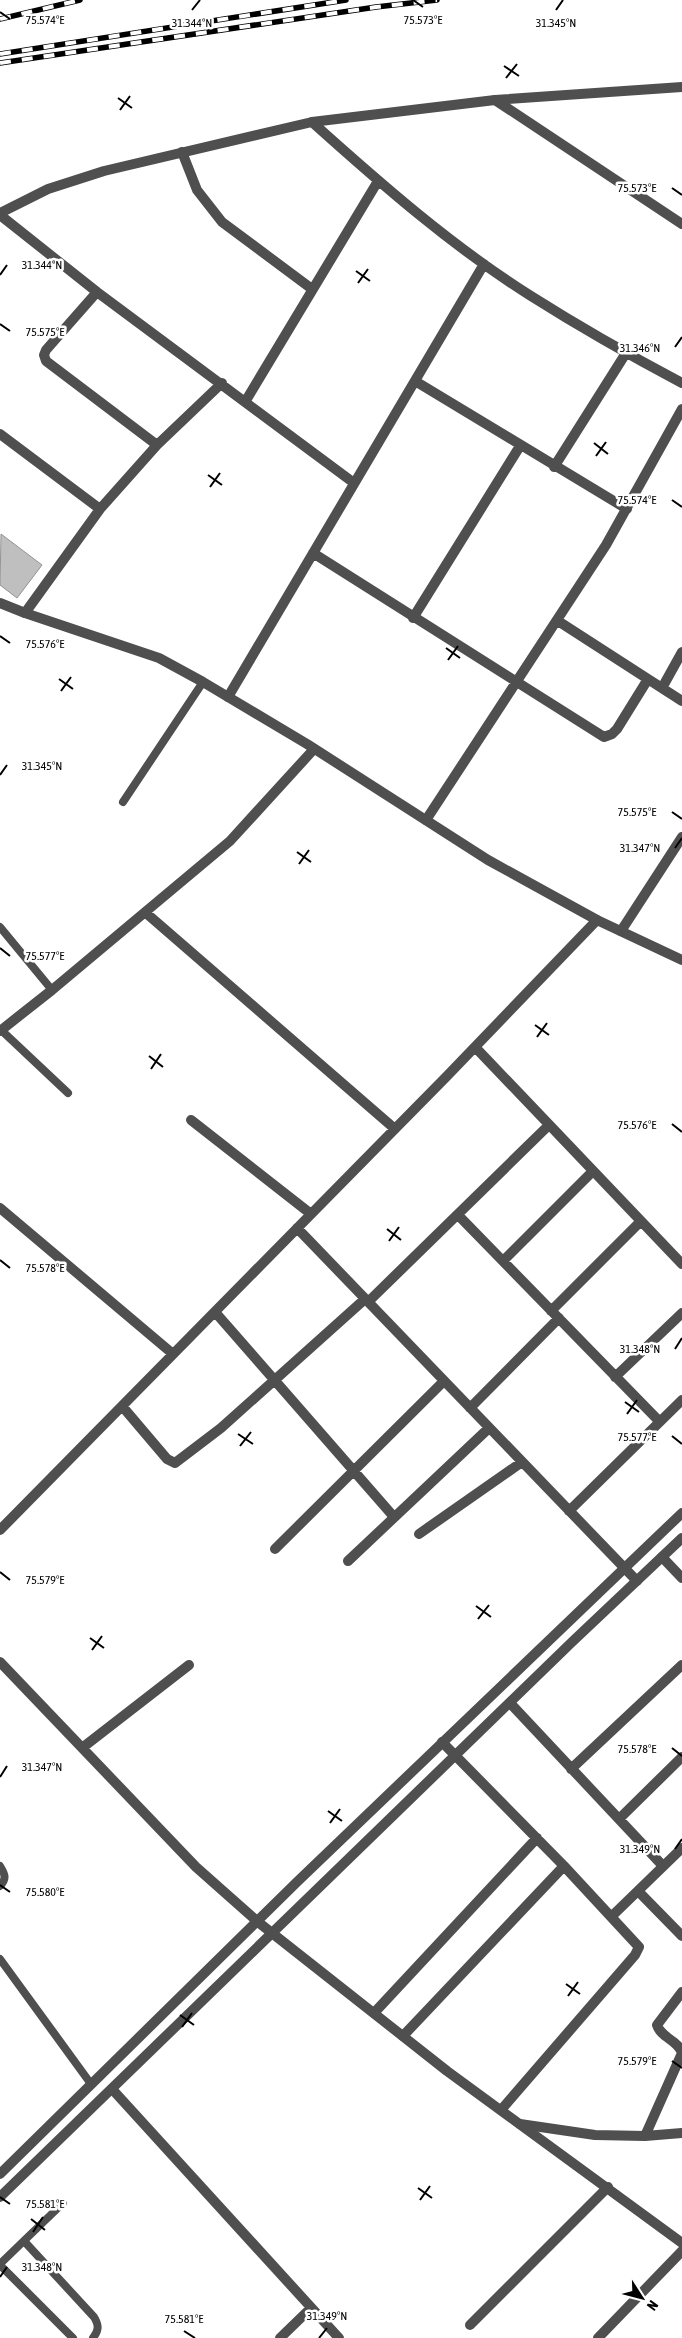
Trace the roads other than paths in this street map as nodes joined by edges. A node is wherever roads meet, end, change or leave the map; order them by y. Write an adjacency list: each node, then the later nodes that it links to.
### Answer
1 (682, 87): 2 (street)
2 (496, 100): 3 (street); 7 (street)
3 (312, 122): 4 (street); 5 (street)
4 (182, 152): 6 (street); 9 (street)
5 (378, 181): 8 (street); 9 (street)
6 (0, 214): 10 (street)
7 (682, 224)
8 (484, 264): 11 (street); 12 (street)
9 (312, 289): 15 (street)
10 (96, 292): 13 (street); 18 (street)
11 (626, 353): 14 (street); 20 (street)
12 (415, 381): 19 (street); 21 (street)
13 (222, 383): 15 (street); 18 (street)
14 (682, 383)
15 (245, 402): 21 (street)
16 (682, 409): 23 (street)
17 (0, 434): 22 (street)
18 (157, 445): 22 (street)
19 (520, 446): 20 (street); 27 (street)
20 (554, 467): 23 (street)
21 (354, 483): 24 (street)
22 (100, 509): 26 (street)
23 (627, 509): 28 (street)
24 (313, 553): 27 (street); 34 (street)
25 (0, 603): 26 (street)
26 (25, 613): 31 (street)
27 (413, 618): 32 (street)
28 (558, 621): 30 (street); 32 (street)
29 (682, 652): 33 (street)
30 (648, 679): 32 (street); 33 (street)
31 (204, 682): 34 (street); 37 (lane)
32 (516, 683): 38 (street)
33 (662, 688): 35 (street)
34 (228, 697): 36 (street)
35 (682, 701)
36 (314, 749): 38 (street); 40 (street)
37 (123, 802)
38 (426, 820): 41 (street)
39 (682, 837): 43 (street)
40 (146, 913): 45 (street); 51 (street)
41 (598, 920): 43 (street); 47 (street)
42 (0, 927): 45 (lane)
43 (621, 931): 44 (street)
44 (682, 960)
45 (52, 990): 46 (street)
46 (0, 1031): 48 (lane)
47 (475, 1047): 50 (street); 51 (street)
48 (68, 1093)
49 (191, 1120): 54 (street)
50 (549, 1125): 52 (street); 55 (street)
51 (395, 1129): 54 (street)
52 (594, 1172): 56 (street); 58 (street)
53 (0, 1208): 64 (street)
54 (311, 1214): 57 (street)
55 (458, 1215): 58 (street); 60 (street)
56 (641, 1221): 59 (street); 63 (street)
57 (297, 1228): 60 (street); 61 (street)
58 (503, 1262): 63 (street)
59 (682, 1264)
60 (366, 1301): 66 (street); 67 (street)
61 (215, 1312): 64 (street); 66 (street)
62 (682, 1313): 65 (street)
63 (555, 1315): 65 (street); 70 (street)
64 (173, 1354): 69 (street)
65 (615, 1376): 71 (street)
66 (274, 1381): 69 (street); 74 (street)
67 (444, 1381): 70 (street); 74 (street)
68 (682, 1400): 71 (street)
69 (122, 1406): 78 (street)
70 (470, 1408): 72 (street)
71 (659, 1422): 75 (street)
72 (489, 1428): 73 (street); 77 (street)
73 (522, 1462): 75 (street); 79 (street)
74 (354, 1470): 77 (street); 81 (street)
75 (569, 1511): 84 (street)
76 (682, 1513): 84 (street)
77 (394, 1517): 83 (street)
78 (0, 1530)
79 (419, 1534)
80 (682, 1538): 82 (street)
81 (275, 1549)
82 (662, 1557): 85 (street); 86 (street)
83 (348, 1560)
84 (624, 1568): 86 (street); 91 (street)
85 (682, 1578)
86 (637, 1581): 90 (street)
87 (0, 1662): 92 (street)
88 (189, 1665): 92 (street)
89 (682, 1665): 95 (street)
90 (510, 1703): 93 (street); 95 (street)
91 (442, 1742): 93 (street); 105 (street)
92 (82, 1748): 105 (street)
93 (455, 1755): 97 (street); 106 (street)
94 (682, 1757): 96 (street)
95 (572, 1769): 96 (street)
96 (619, 1819): 101 (street)
97 (537, 1838): 100 (street); 110 (street)
98 (682, 1848): 101 (street)
99 (0, 1866): 102 (lane)
100 (564, 1866): 104 (street); 111 (street)
101 (663, 1866): 103 (street)
102 (0, 1886)
103 (638, 1891): 104 (street); 107 (street)
104 (612, 1916): 114 (street)
105 (258, 1922): 106 (street); 112 (street)
106 (272, 1933): 110 (street); 113 (street)
107 (682, 1936)
108 (0, 1959): 112 (lane)
109 (682, 1992): 117 (street)
110 (374, 2013): 111 (street)
111 (403, 2036): 114 (street)
112 (91, 2084): 118 (street)
113 (112, 2089): 120 (street); 126 (street)
114 (501, 2110): 115 (street)
115 (520, 2124): 117 (street); 119 (street)
116 (682, 2133): 117 (street)
117 (645, 2136)
118 (0, 2174)
119 (608, 2187): 123 (street); 127 (street)
120 (0, 2197)
121 (63, 2203): 122 (lane)
122 (24, 2241): 125 (lane); 129 (lane)
123 (682, 2243)
124 (682, 2251): 132 (street)
125 (0, 2264): 128 (lane)
126 (311, 2308): 130 (street); 131 (street)
127 (470, 2325)
128 (73, 2338)
129 (93, 2338)
130 (280, 2338)
131 (339, 2338)
132 (598, 2338)

